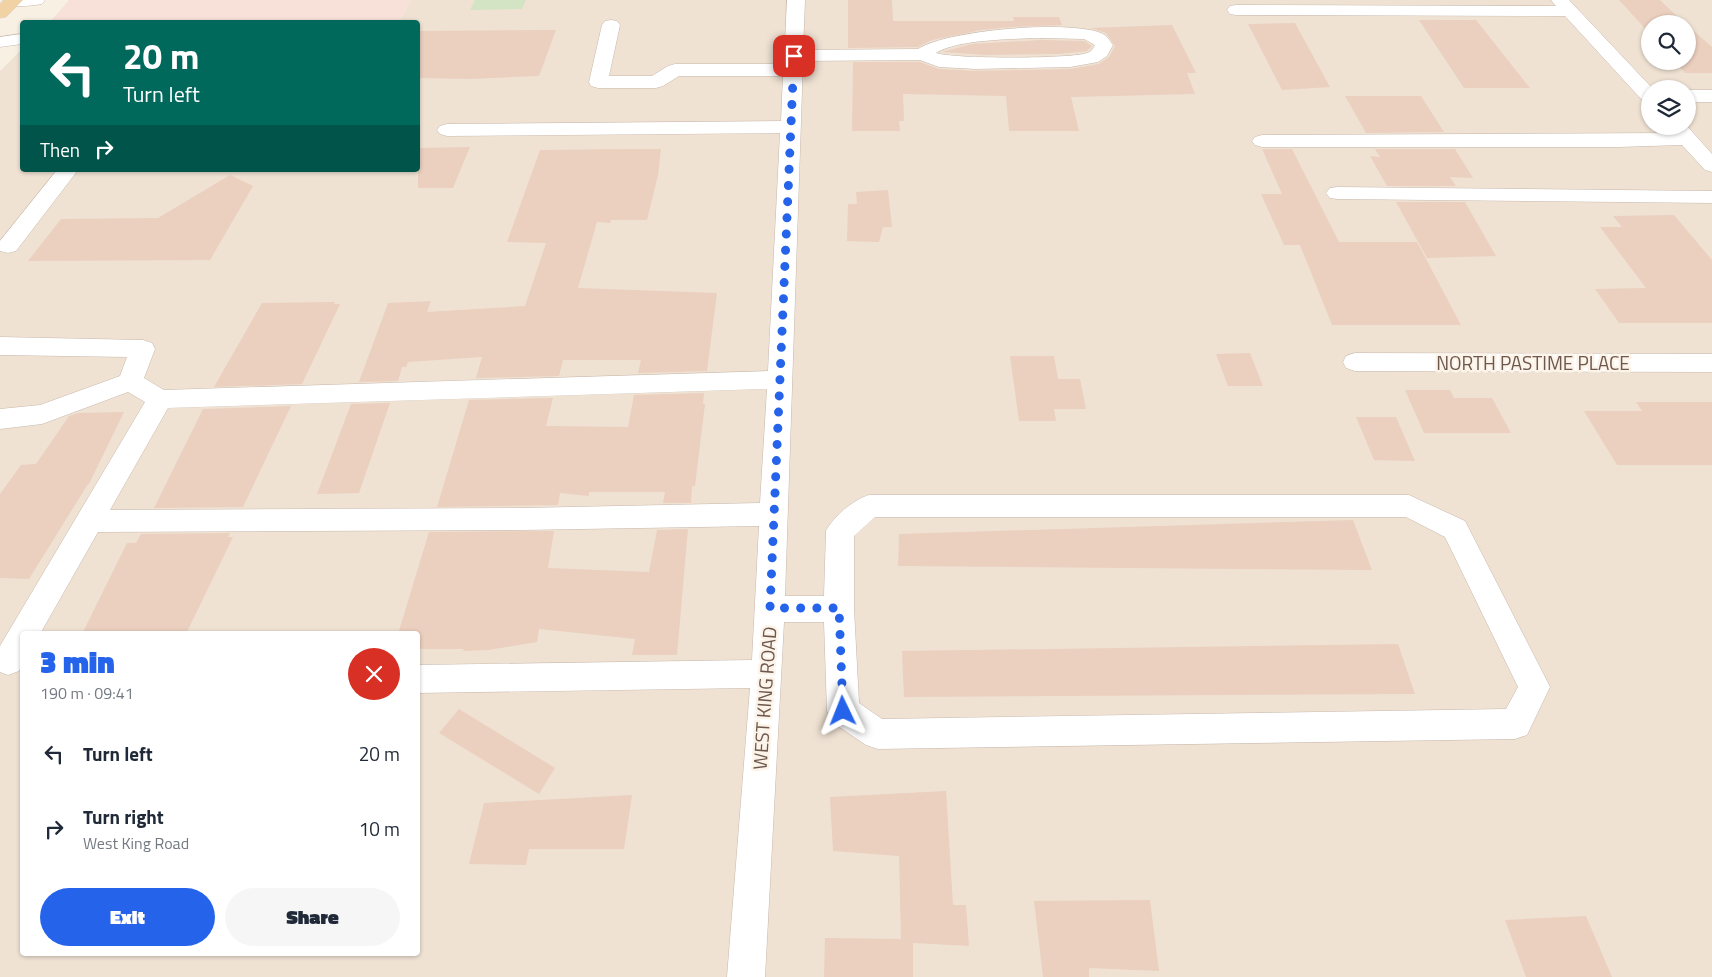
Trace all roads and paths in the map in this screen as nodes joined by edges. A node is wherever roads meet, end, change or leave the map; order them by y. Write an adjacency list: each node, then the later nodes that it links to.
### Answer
1 (36, 0): 3 (street)
2 (796, 0): 10 (street, WEST KING ROAD)
3 (9, 5)
4 (1565, 6): 5 (street); 11 (street)
5 (1236, 10)
6 (611, 25): 10 (street)
7 (20, 39): 8 (street)
8 (0, 42)
9 (922, 54): 9 (street); 10 (street)
10 (793, 63): 14 (street, WEST KING ROAD)
11 (1641, 86)
12 (1696, 96): 13 (street)
13 (1712, 96)
14 (790, 128): 15 (street); 27 (street, WEST KING ROAD)
15 (447, 130)
16 (1666, 135): 18 (street)
17 (1684, 135): 19 (street)
18 (1262, 141)
19 (1712, 166)
20 (66, 172): 23 (street)
21 (1338, 193): 22 (street)
22 (1712, 196)
23 (8, 246)
24 (0, 346): 28 (street)
25 (1355, 362): 26 (street, NORTH PASTIME PLACE)
26 (1712, 363)
27 (780, 380): 29 (street); 31 (street, WEST KING ROAD)
28 (130, 382): 29 (street); 30 (street)
29 (160, 400): 32 (street)
30 (4, 426)
31 (774, 514): 32 (street); 33 (street, WEST KING ROAD)
32 (90, 520): 35 (street)
33 (770, 608): 34 (street); 36 (street, WEST KING ROAD)
34 (839, 608): 34 (street)
35 (26, 631)
36 (767, 674): 37 (street); 38 (street, WEST KING ROAD)
37 (420, 678)
38 (746, 977)

